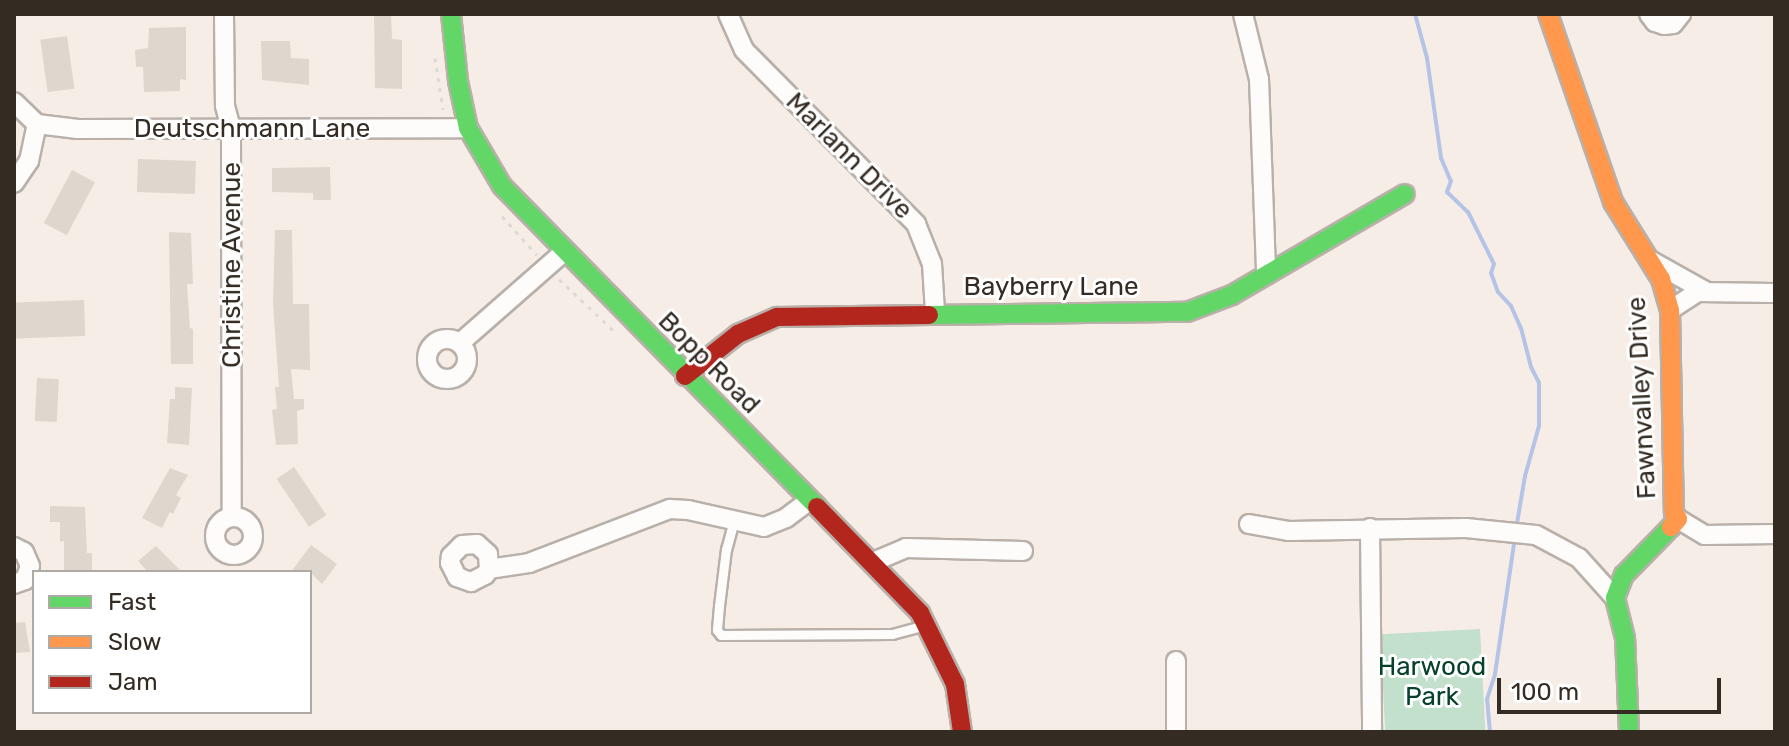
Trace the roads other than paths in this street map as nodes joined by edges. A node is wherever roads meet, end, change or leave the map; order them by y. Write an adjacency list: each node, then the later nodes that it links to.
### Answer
1 (224, 14): 11 (street, Christine Avenue)
2 (451, 14): 10 (street, Bopp Road)
3 (728, 14): 20 (street, Marlann Drive)
4 (1243, 14): 16 (street)
5 (1548, 14): 15 (street, Fawnvalley Drive)
6 (1649, 14): 7 (street)
7 (1681, 14)
8 (14, 102): 9 (street)
9 (37, 124): 11 (street, Deutschmann Lane); 12 (street)
10 (468, 128): 11 (street, Deutschmann Lane); 14 (street, Bopp Road)
11 (231, 129): 24 (street, Christine Avenue)
12 (14, 183)
13 (1405, 194): 16 (street, Bayberry Lane)
14 (564, 252): 21 (street); 22 (street, Bopp Road)
15 (1650, 260): 17 (street); 19 (street, Fawnvalley Drive)
16 (1266, 274): 20 (street, Bayberry Lane)
17 (1707, 292): 18 (street); 19 (street)
18 (1775, 293)
19 (1670, 310): 25 (street, Fawnvalley Drive)
20 (935, 312): 22 (street, Bayberry Lane)
21 (460, 343)
22 (685, 376): 23 (street, Bopp Road)
23 (810, 500): 26 (street); 34 (street, Bopp Road)
24 (232, 517)
25 (1678, 519): 30 (street); 31 (street, Fawnvalley Drive)
26 (734, 520): 36 (street); 40 (lane)
27 (1249, 524): 28 (street)
28 (1370, 528): 37 (street); 44 (street)
29 (1775, 534): 30 (street)
30 (1705, 535): 31 (street)
31 (1655, 544): 35 (street, Fawnvalley Drive)
32 (14, 547): 38 (street)
33 (1023, 551): 34 (street)
34 (873, 562): 40 (street, Bopp Road)
35 (1631, 568): 37 (street); 39 (street, Fawnvalley Drive)
36 (489, 569)
37 (1592, 570): 39 (street)
38 (14, 584)
39 (1615, 598): 45 (street)
40 (926, 625): 42 (street, Bopp Road)
41 (1176, 661): 43 (street)
42 (962, 732)
43 (1176, 732)
44 (1372, 732)
45 (1629, 732)

